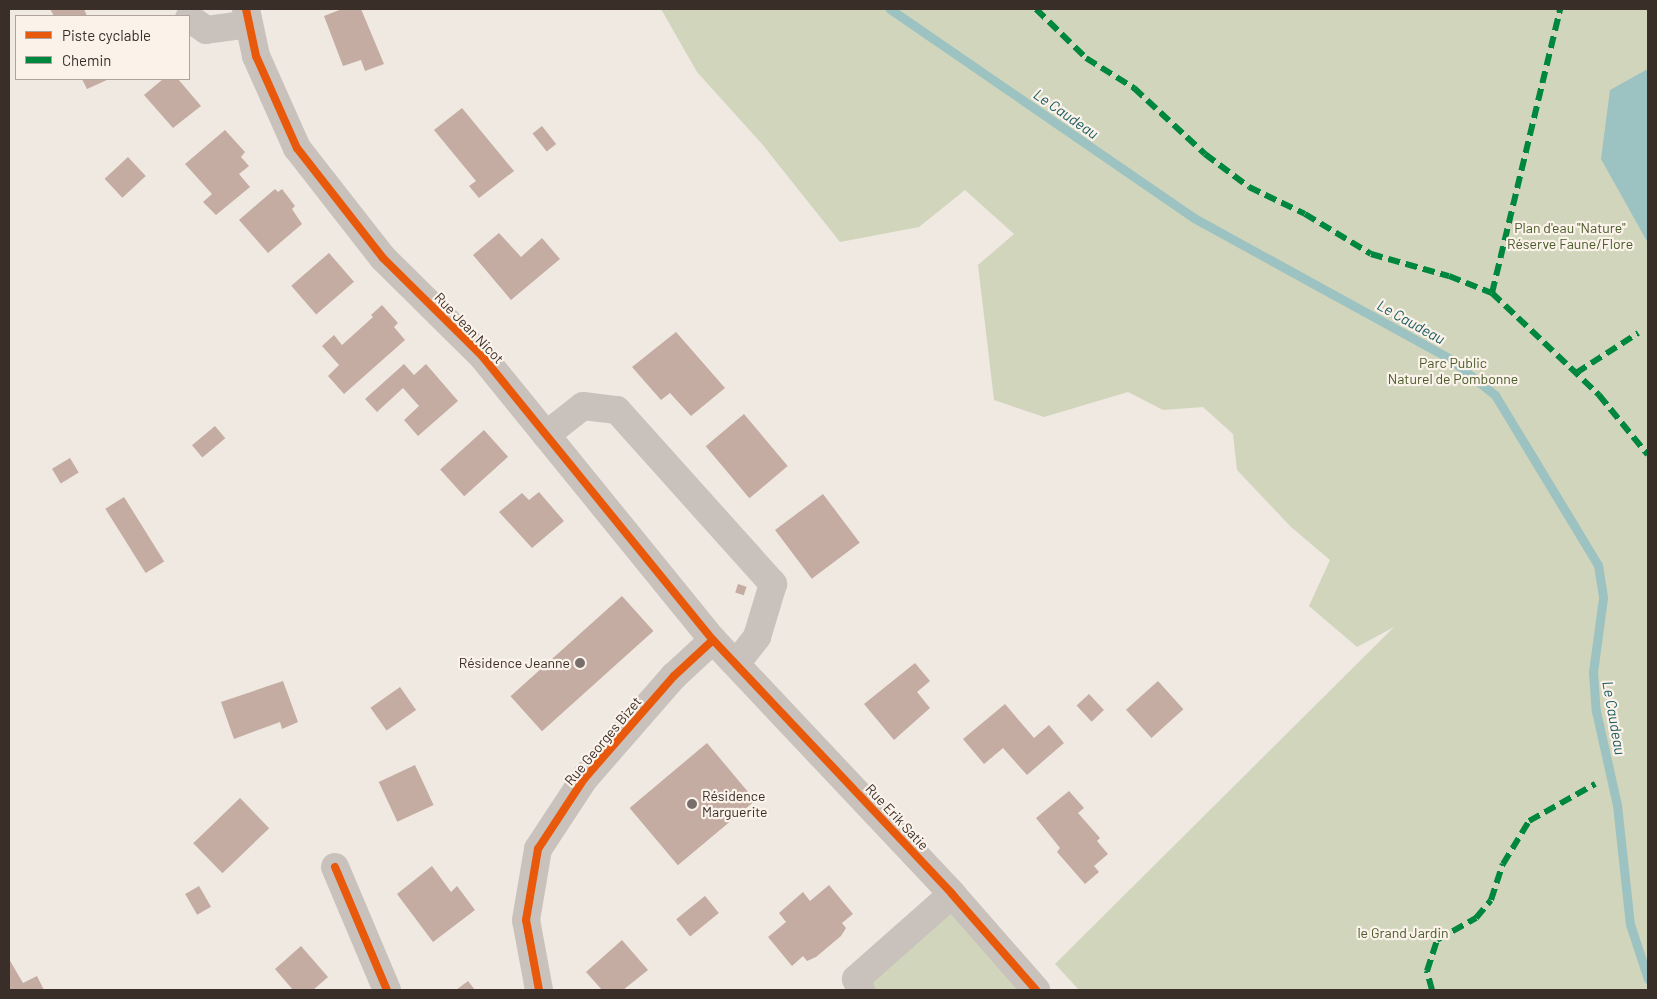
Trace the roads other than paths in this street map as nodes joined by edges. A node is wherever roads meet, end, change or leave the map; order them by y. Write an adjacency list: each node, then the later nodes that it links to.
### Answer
1 (248, 16): 2 (street); 3 (street, Rue Jean Nicot)
2 (190, 19)
3 (546, 435): 4 (street, Rue Jean Nicot); 5 (street)
4 (713, 640): 5 (street, Rue Jean Nicot); 9 (street, Rue Georges Bizet)
5 (737, 664): 7 (street, Rue Erik Satie)
6 (335, 867): 8 (street)
7 (952, 894): 10 (street); 11 (street, Rue Erik Satie)
8 (386, 990)
9 (539, 990)
10 (861, 990)
11 (1036, 990)

